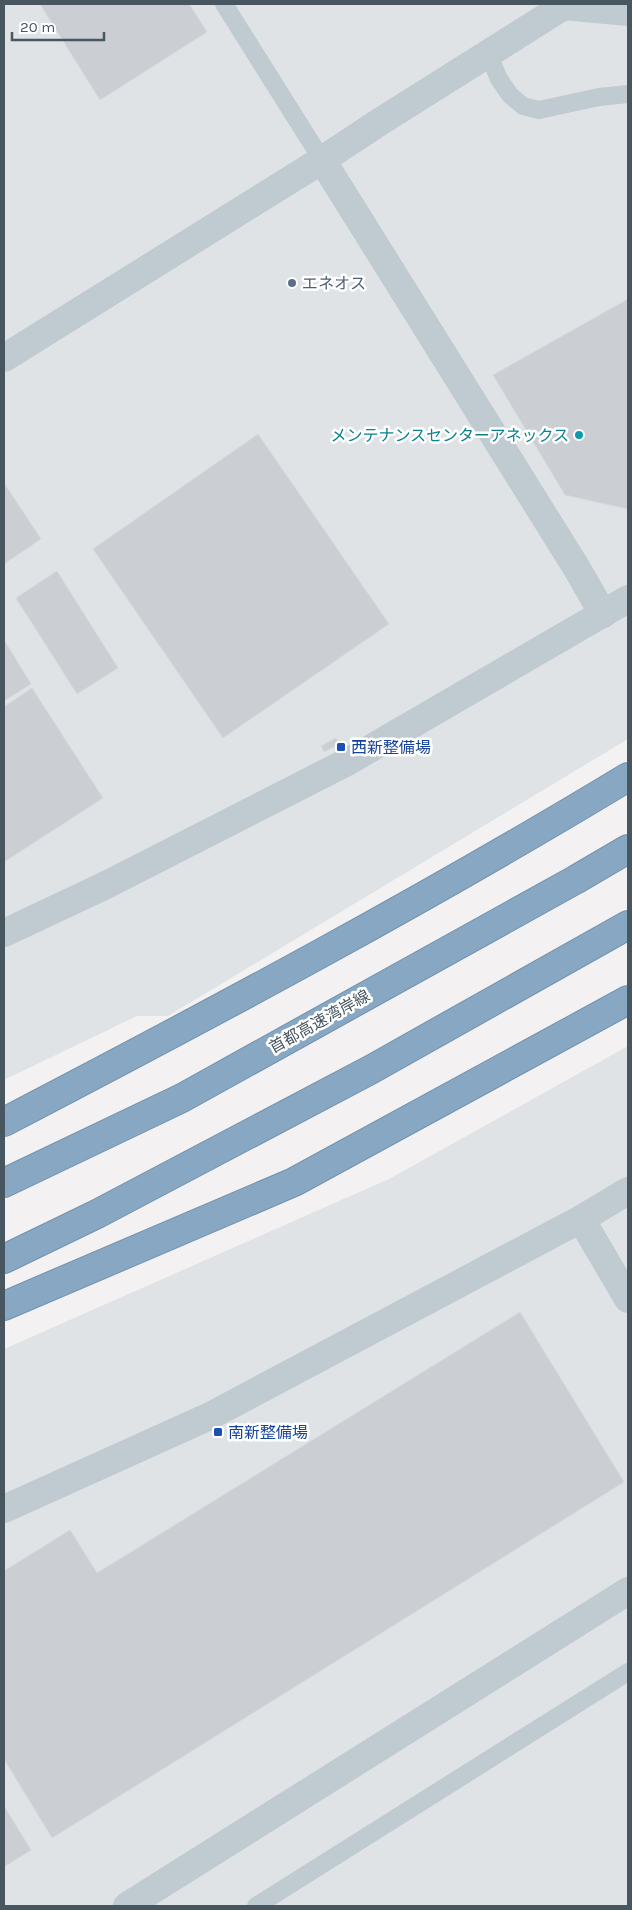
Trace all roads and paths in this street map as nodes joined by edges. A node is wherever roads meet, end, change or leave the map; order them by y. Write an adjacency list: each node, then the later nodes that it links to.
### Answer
1 (224, 4): 6 (lane)
2 (565, 5): 3 (street); 4 (street)
3 (628, 12)
4 (488, 53): 5 (lane); 6 (street)
5 (628, 94)
6 (322, 160): 7 (street); 9 (street)
7 (4, 358)
8 (628, 599): 9 (street)
9 (603, 614): 13 (street)
10 (628, 777): 15 (highway)
11 (628, 848): 16 (highway, 首都高速湾岸線)
12 (628, 925): 19 (highway)
13 (4, 933)
14 (628, 1000): 21 (highway)
15 (4, 1122)
16 (4, 1183)
17 (628, 1191): 18 (street)
18 (580, 1220): 20 (street); 22 (street)
19 (4, 1259)
20 (628, 1299)
21 (4, 1306)
22 (4, 1509)
23 (628, 1591): 25 (street)
24 (628, 1672): 26 (lane)
25 (127, 1906)
26 (256, 1906)

